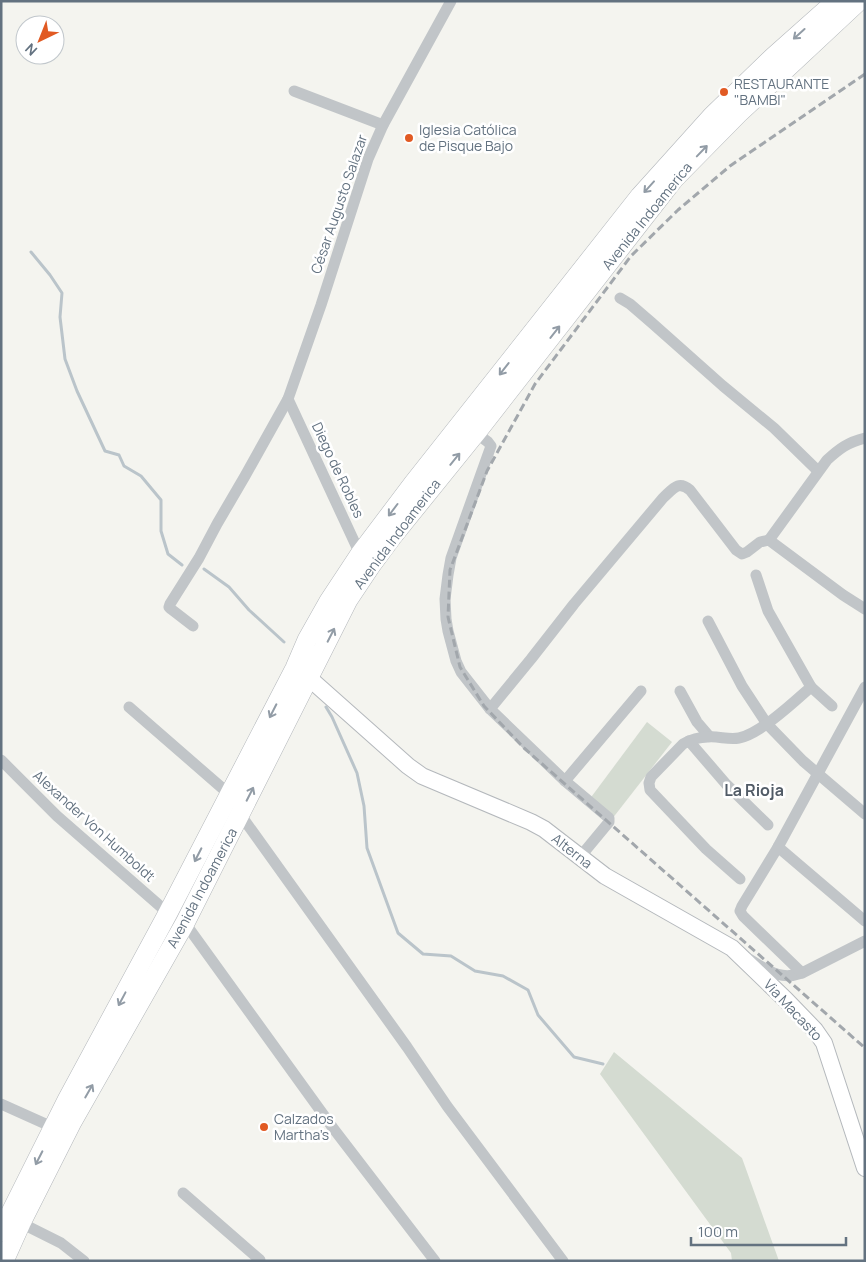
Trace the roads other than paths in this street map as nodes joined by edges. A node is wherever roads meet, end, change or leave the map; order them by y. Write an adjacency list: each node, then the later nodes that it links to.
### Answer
1 (451, 1): 5 (street, César Augusto Salazar)
2 (836, 1): 11 (main road, Avenida Indoamerica, one-way to 11)
3 (859, 1): 8 (main road, Avenida Indoamerica, one-way to 3)
4 (294, 91): 5 (street)
5 (383, 125): 7 (street, César Augusto Salazar)
6 (620, 298): 10 (street)
7 (288, 399): 13 (street, Diego de Robles); 17 (street, César Augusto Salazar)
8 (476, 433): 11 (main road, Avenida Indoamerica, one-way to 8); 25 (street)
9 (865, 438): 10 (street)
10 (818, 471): 12 (street)
11 (418, 491): 13 (main road, Avenida Indoamerica)
12 (769, 540): 15 (street); 25 (street)
13 (366, 559): 18 (main road, Avenida Indoamerica)
14 (756, 575): 19 (street)
15 (865, 609)
16 (708, 621): 26 (street)
17 (193, 626)
18 (302, 673): 32 (main road, Avenida Indoamerica, one-way to 32); 33 (main road, Avenida Indoamerica, one-way to 18); 37 (street, Alterna)
19 (811, 688): 23 (street); 26 (street)
20 (641, 691): 31 (street)
21 (680, 691): 27 (street)
22 (864, 691): 30 (street)
23 (832, 706)
24 (128, 707): 32 (street)
25 (490, 710): 31 (street)
26 (766, 724): 27 (street); 30 (street)
27 (709, 736): 28 (street)
28 (689, 741): 35 (street); 38 (street)
29 (1, 760): 39 (street, Alexander Von Humboldt)
30 (818, 773): 34 (street); 36 (street)
31 (565, 781): 37 (street)
32 (229, 794): 39 (main road, Avenida Indoamerica, one-way to 39)
33 (240, 814): 41 (main road, Avenida Indoamerica); 55 (street)
34 (865, 814)
35 (768, 825)
36 (778, 847): 40 (street); 44 (street)
37 (580, 857): 43 (street, Alterna)
38 (740, 879)
39 (168, 913): 46 (main road, Avenida Indoamerica, one-way to 46)
40 (865, 921)
41 (185, 922): 46 (main road, Avenida Indoamerica, one-way to 41); 54 (street)
42 (865, 941): 44 (street, Alterna)
43 (732, 948): 44 (street, Alterna); 47 (street, Via Macasto)
44 (802, 973)
45 (1, 1104): 46 (street)
46 (63, 1125): 49 (main road, Avenida Indoamerica); 50 (main road, Avenida Indoamerica, one-way to 50)
47 (865, 1168)
48 (183, 1193): 51 (street)
49 (21, 1223): 52 (main road, Avenida Indoamerica); 53 (street)
50 (1, 1232)
51 (260, 1260)
52 (4, 1261)
53 (84, 1261)
54 (436, 1261)
55 (563, 1261)

